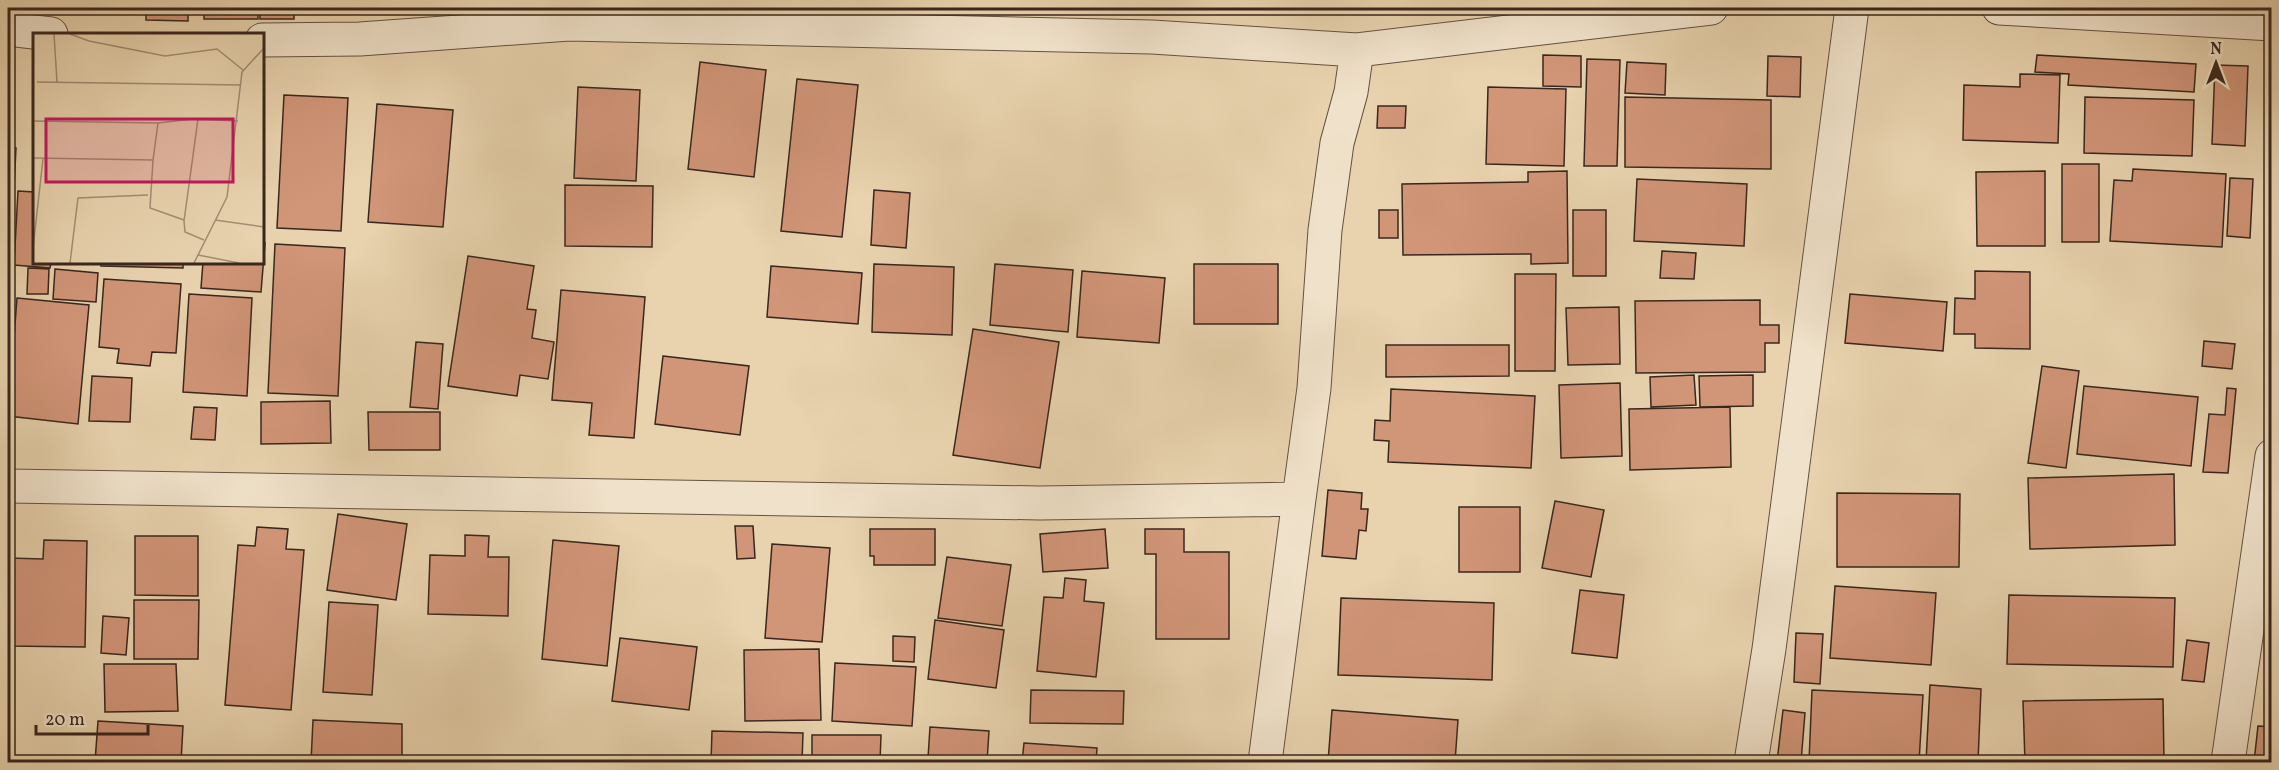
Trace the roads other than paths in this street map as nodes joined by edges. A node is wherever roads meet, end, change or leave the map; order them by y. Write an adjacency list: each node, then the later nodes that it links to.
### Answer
1 (1711, 8): 8 (street)
2 (1852, 8): 13 (street)
3 (1999, 8): 4 (street)
4 (2271, 24)
5 (8, 29): 6 (street)
6 (42, 33)
7 (264, 40): 8 (street)
8 (1357, 50): 11 (street)
9 (2271, 456): 14 (street)
10 (8, 486): 11 (street)
11 (1299, 499): 12 (street)
12 (1265, 762)
13 (1751, 762)
14 (2228, 762)

